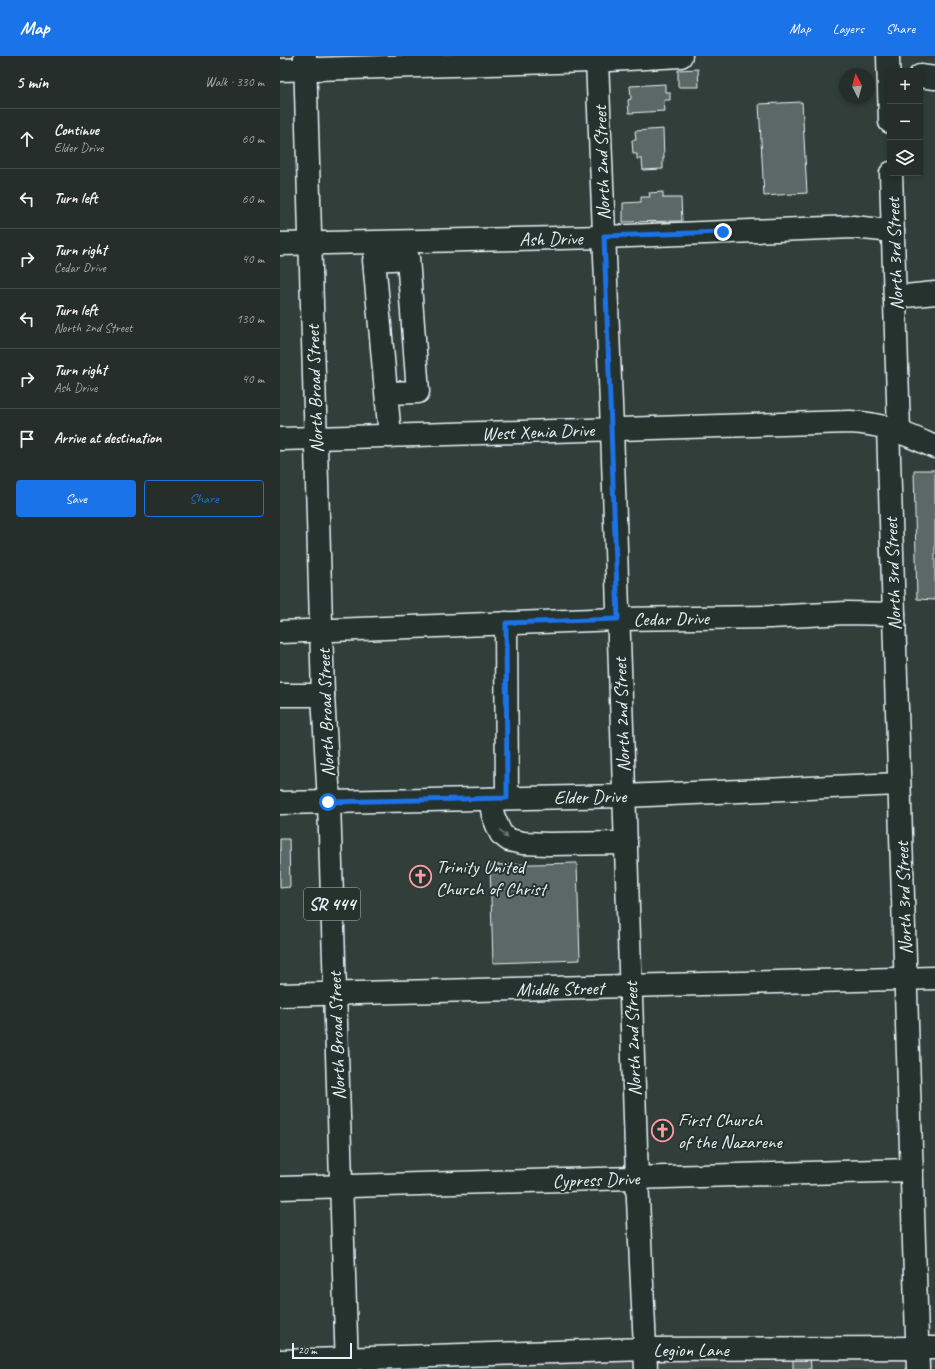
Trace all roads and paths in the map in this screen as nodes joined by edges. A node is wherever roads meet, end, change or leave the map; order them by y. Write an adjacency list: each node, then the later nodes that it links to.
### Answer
1 (682, 56): 2 (street)
2 (593, 59): 3 (street); 12 (street, North 2nd Street)
3 (416, 61): 4 (street)
4 (304, 63): 6 (street); 13 (street, North Broad Street)
5 (889, 67): 9 (street)
6 (280, 70)
7 (923, 76): 8 (street)
8 (935, 78)
9 (890, 104)
10 (891, 176): 11 (street, North 3rd Street)
11 (893, 231): 12 (street, Ash Drive); 17 (street, North 3rd Street)
12 (604, 236): 15 (street, Ash Drive); 19 (street, North 2nd Street)
13 (310, 243): 14 (street, Ash Drive); 15 (street, Ash Drive); 22 (street, North Broad Street)
14 (280, 244)
15 (374, 251): 18 (street); 18 (street)
16 (935, 293): 17 (street)
17 (895, 296): 20 (street, North 3rd Street)
18 (386, 394): 21 (street)
19 (612, 429): 20 (street, West Xenia Drive); 21 (street, West Xenia Drive); 26 (street, North 2nd Street)
20 (893, 429): 24 (street, West Xenia Drive); 25 (street, North 3rd Street)
21 (390, 436): 22 (street, West Xenia Drive)
22 (316, 438): 23 (street, West Xenia Drive); 28 (street, North Broad Street / SR 444)
23 (280, 439)
24 (935, 447)
25 (894, 614): 26 (street, Cedar Drive); 32 (street, North 3rd Street)
26 (618, 619): 27 (street, Cedar Drive); 33 (street, North 2nd Street)
27 (506, 623): 28 (street, Cedar Drive); 34 (street)
28 (322, 630): 29 (street, Cedar Drive); 31 (street, North Broad Street / SR 444)
29 (280, 632)
30 (280, 694): 31 (street)
31 (324, 695): 35 (street, North Broad Street / SR 444)
32 (899, 784): 33 (street, Elder Drive); 39 (street, North 3rd Street)
33 (624, 796): 34 (street, Elder Drive); 37 (street, North 2nd Street)
34 (498, 798): 35 (street, Elder Drive); 37 (street, one-way to 37)
35 (328, 802): 36 (street, Elder Drive); 41 (street, North Broad Street / SR 444)
36 (280, 803)
37 (626, 843): 40 (street, North 2nd Street)
38 (935, 978): 39 (street, Middle Street)
39 (906, 979): 40 (street, Middle Street); 43 (street, North 3rd Street)
40 (630, 986): 41 (street, Middle Street); 44 (street, North 2nd Street)
41 (334, 994): 42 (street, Middle Street); 45 (street, North Broad Street / SR 444)
42 (280, 995)
43 (912, 1170): 44 (street, Cypress Drive); 47 (street, North 3rd Street)
44 (637, 1178): 45 (street, Cypress Drive); 48 (street, North 2nd Street)
45 (340, 1186): 46 (street, Cypress Drive); 50 (street, North Broad Street / SR 444)
46 (280, 1188)
47 (924, 1355): 48 (street, Legion Lane)
48 (645, 1359): 50 (street, Legion Lane)
49 (280, 1361): 50 (street, Legion Lane)
50 (346, 1364)

